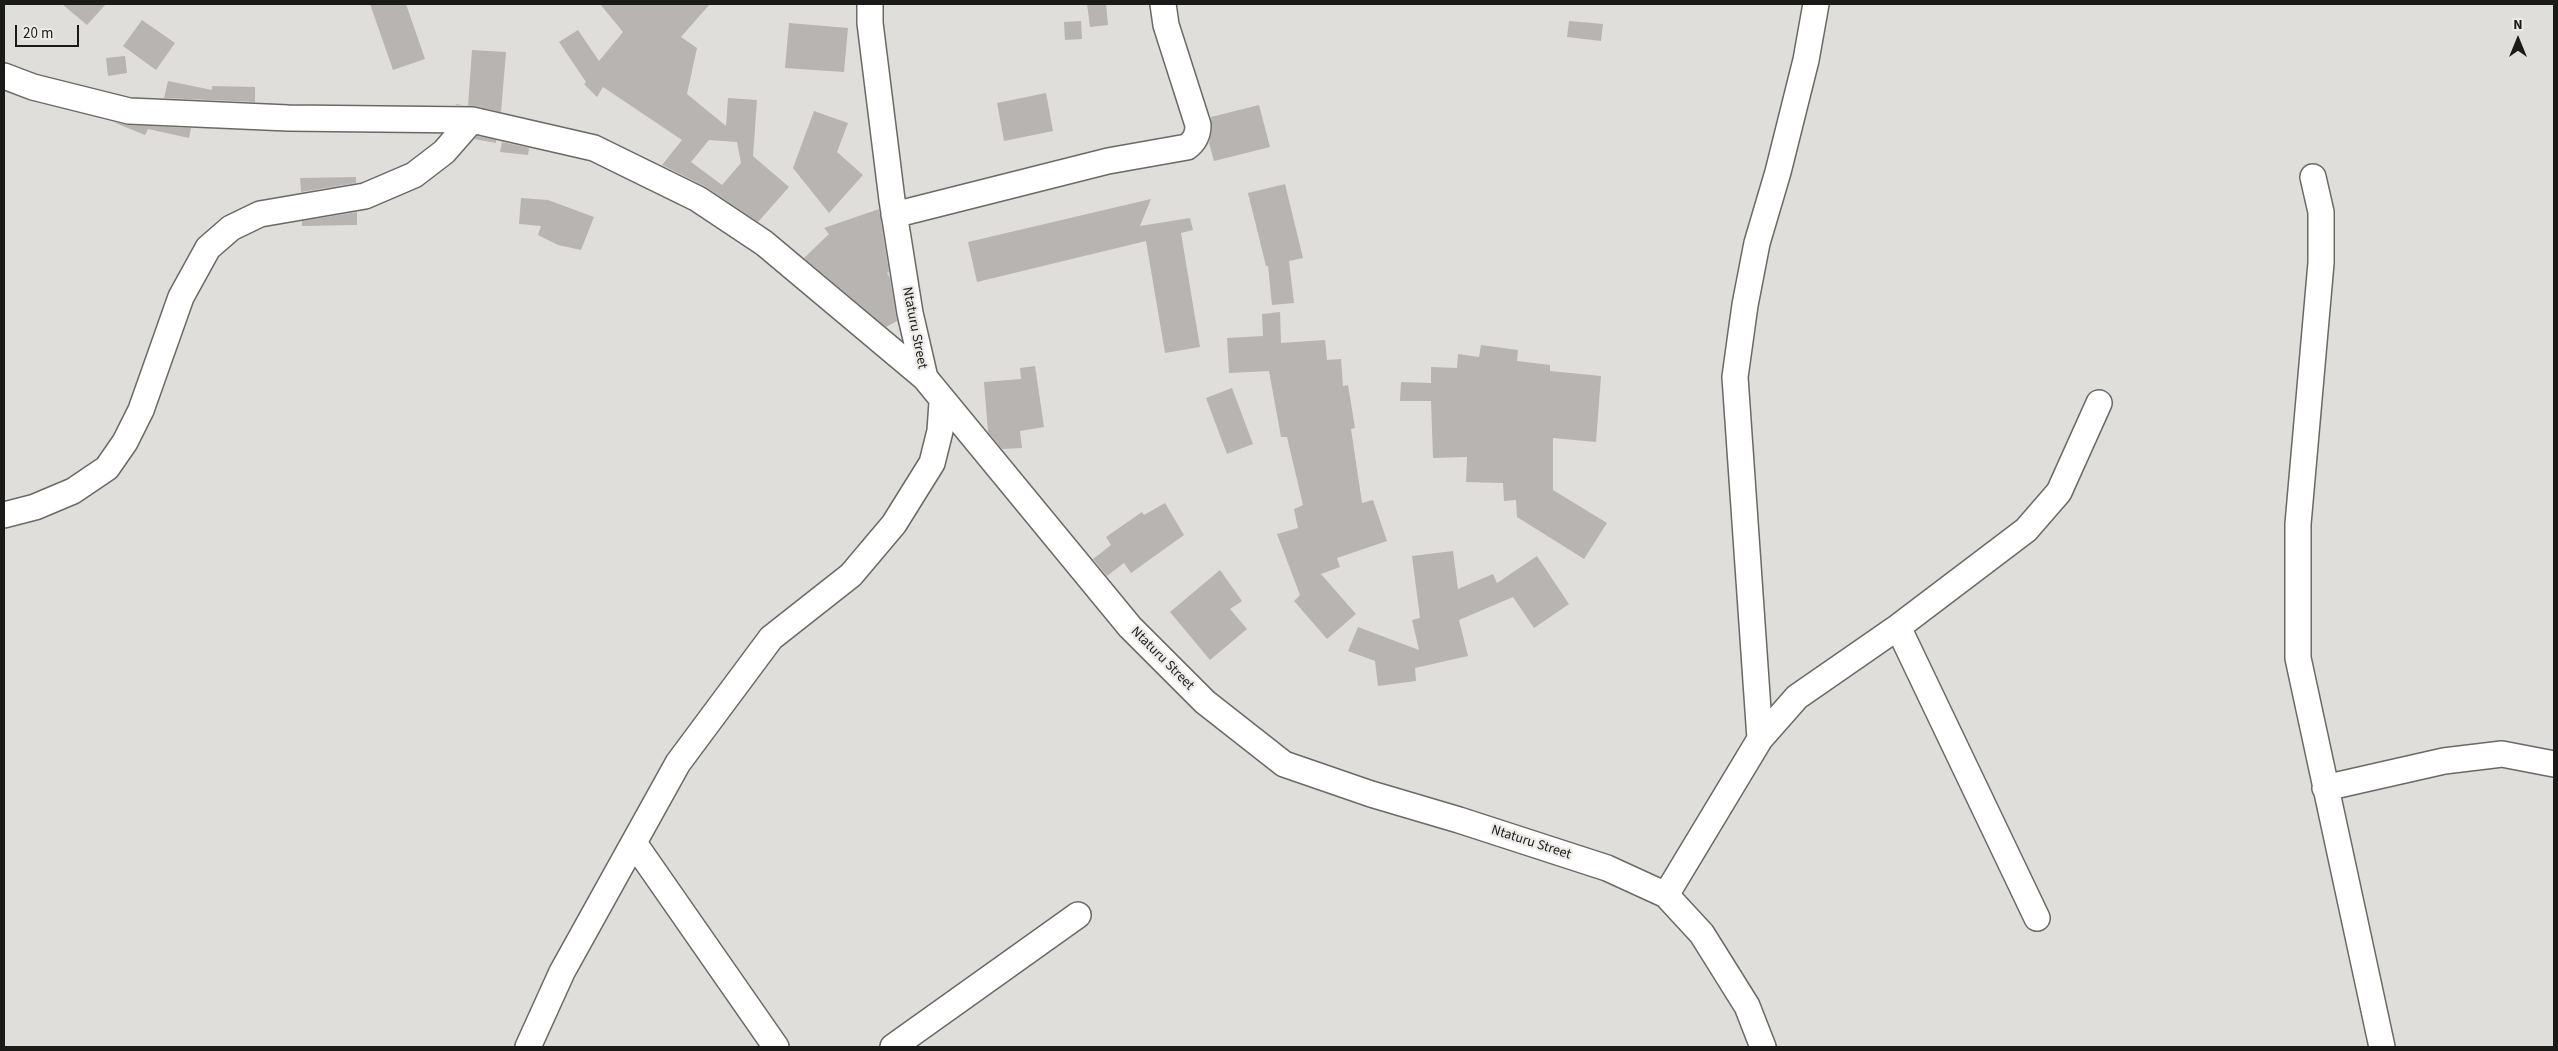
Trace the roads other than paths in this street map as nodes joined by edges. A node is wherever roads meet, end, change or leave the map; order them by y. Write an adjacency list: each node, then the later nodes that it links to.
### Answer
1 (870, 4): 7 (street, Ntaturu Street)
2 (1163, 4): 7 (street)
3 (1816, 4): 13 (street)
4 (4, 76): 5 (street)
5 (472, 120): 8 (street); 11 (street)
6 (2313, 177): 15 (street)
7 (894, 215): 8 (street, Ntaturu Street)
8 (925, 378): 9 (street, Ntaturu Street)
9 (942, 402): 16 (street); 17 (street, Ntaturu Street)
10 (2099, 403): 12 (street)
11 (4, 515)
12 (1898, 627): 13 (street); 19 (street)
13 (1760, 739): 17 (street)
14 (2554, 764): 15 (street)
15 (2325, 788): 24 (street)
16 (634, 843): 20 (street); 21 (street)
17 (1666, 895): 23 (street, Ntaturu Street)
18 (1078, 915): 22 (street)
19 (2037, 918)
20 (528, 1047)
21 (776, 1047)
22 (893, 1047)
23 (1763, 1047)
24 (2382, 1047)

